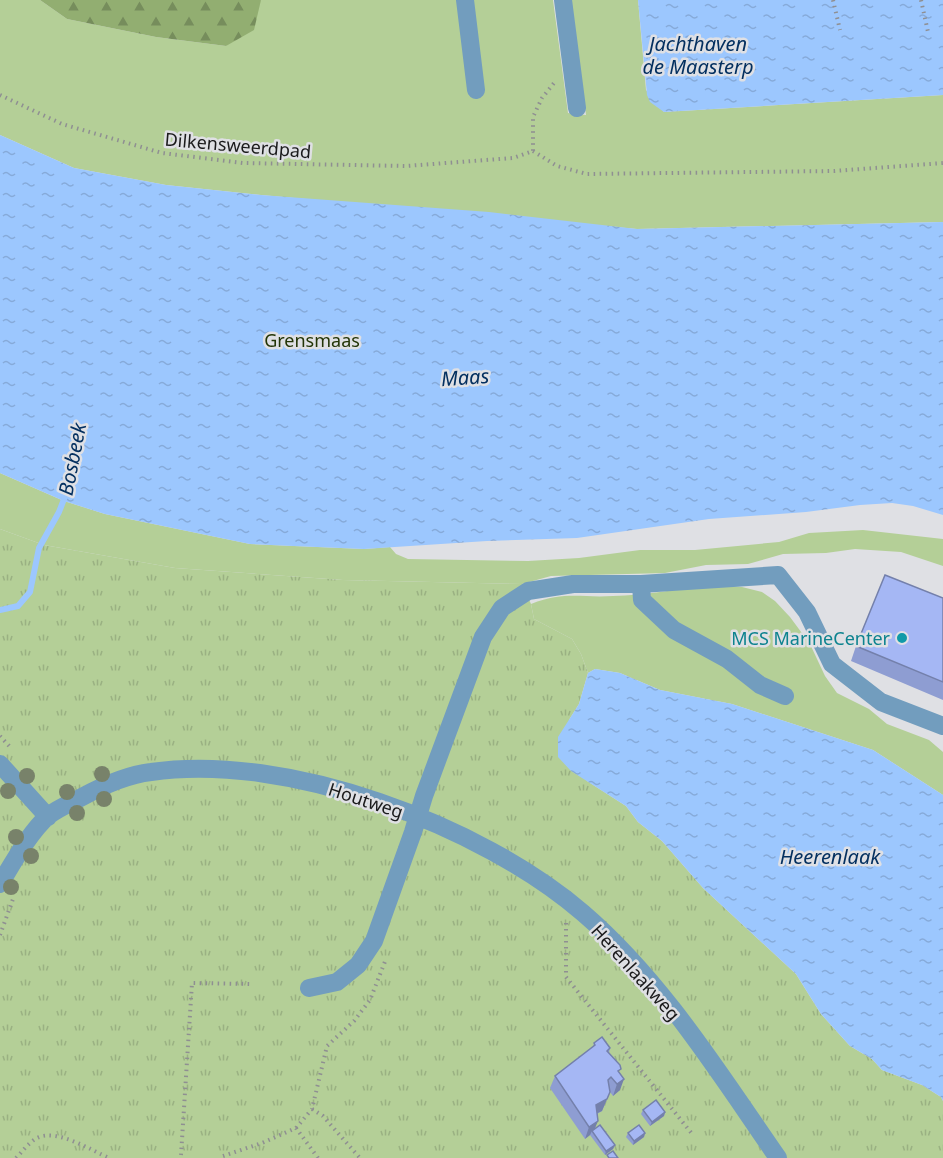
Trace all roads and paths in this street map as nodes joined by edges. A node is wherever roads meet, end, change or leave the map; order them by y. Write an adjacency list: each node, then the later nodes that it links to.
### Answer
1 (465, 0): 8 (street)
2 (563, 0): 7 (street)
3 (833, 0): 5 (path)
4 (921, 0): 6 (path)
5 (840, 30)
6 (928, 32)
7 (572, 71): 10 (street); 11 (path)
8 (476, 90)
9 (0, 95): 11 (path, Dilkensweerdpad)
10 (577, 108)
11 (533, 151): 12 (path)
12 (943, 163)
13 (641, 584): 14 (street); 15 (street, Houtweg); 18 (street, Houtweg)
14 (785, 696)
15 (943, 726)
16 (0, 764): 17 (street)
17 (48, 816): 18 (street, Houtweg); 19 (street)
18 (418, 817): 20 (street, Herenlaakweg); 24 (street)
19 (0, 884)
20 (566, 915): 21 (path); 27 (path); 34 (street, Herenlaakweg)
21 (575, 931)
22 (387, 958): 25 (path)
23 (252, 984): 28 (path)
24 (309, 988)
25 (312, 1109): 26 (path); 33 (path)
26 (296, 1128): 29 (path); 32 (path)
27 (693, 1135)
28 (181, 1155)
29 (224, 1156)
30 (16, 1158): 31 (path)
31 (109, 1158)
32 (318, 1158)
33 (360, 1158)
34 (778, 1158)

